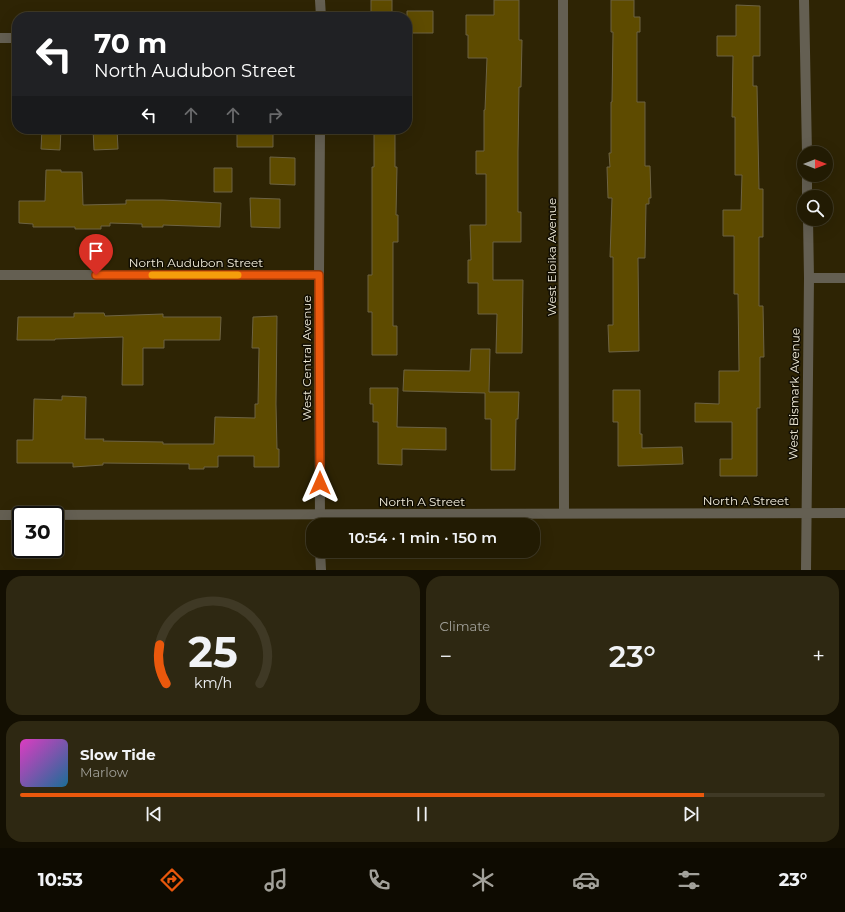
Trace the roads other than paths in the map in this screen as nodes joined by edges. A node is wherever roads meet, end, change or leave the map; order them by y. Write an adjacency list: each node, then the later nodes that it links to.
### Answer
1 (320, 0): 4 (street)
2 (563, 0): 14 (street, West Eloika Avenue)
3 (804, 0): 8 (street)
4 (321, 12)
5 (0, 38): 6 (street)
6 (12, 38)
7 (320, 134): 11 (street, West Central Avenue)
8 (807, 146)
9 (808, 226): 12 (street, West Bismark Avenue)
10 (0, 275): 11 (street, North Audubon Street)
11 (319, 275): 18 (street, West Central Avenue)
12 (808, 278): 13 (street); 15 (street, West Bismark Avenue)
13 (845, 278)
14 (564, 513): 15 (street, North A Street); 19 (street, North A Street)
15 (806, 513): 16 (street, North A Street); 23 (street, West Bismark Avenue)
16 (845, 513)
17 (0, 515): 20 (street, North A Street)
18 (320, 518)
19 (390, 518)
20 (306, 520)
21 (320, 558): 22 (street)
22 (321, 570)
23 (806, 570)

